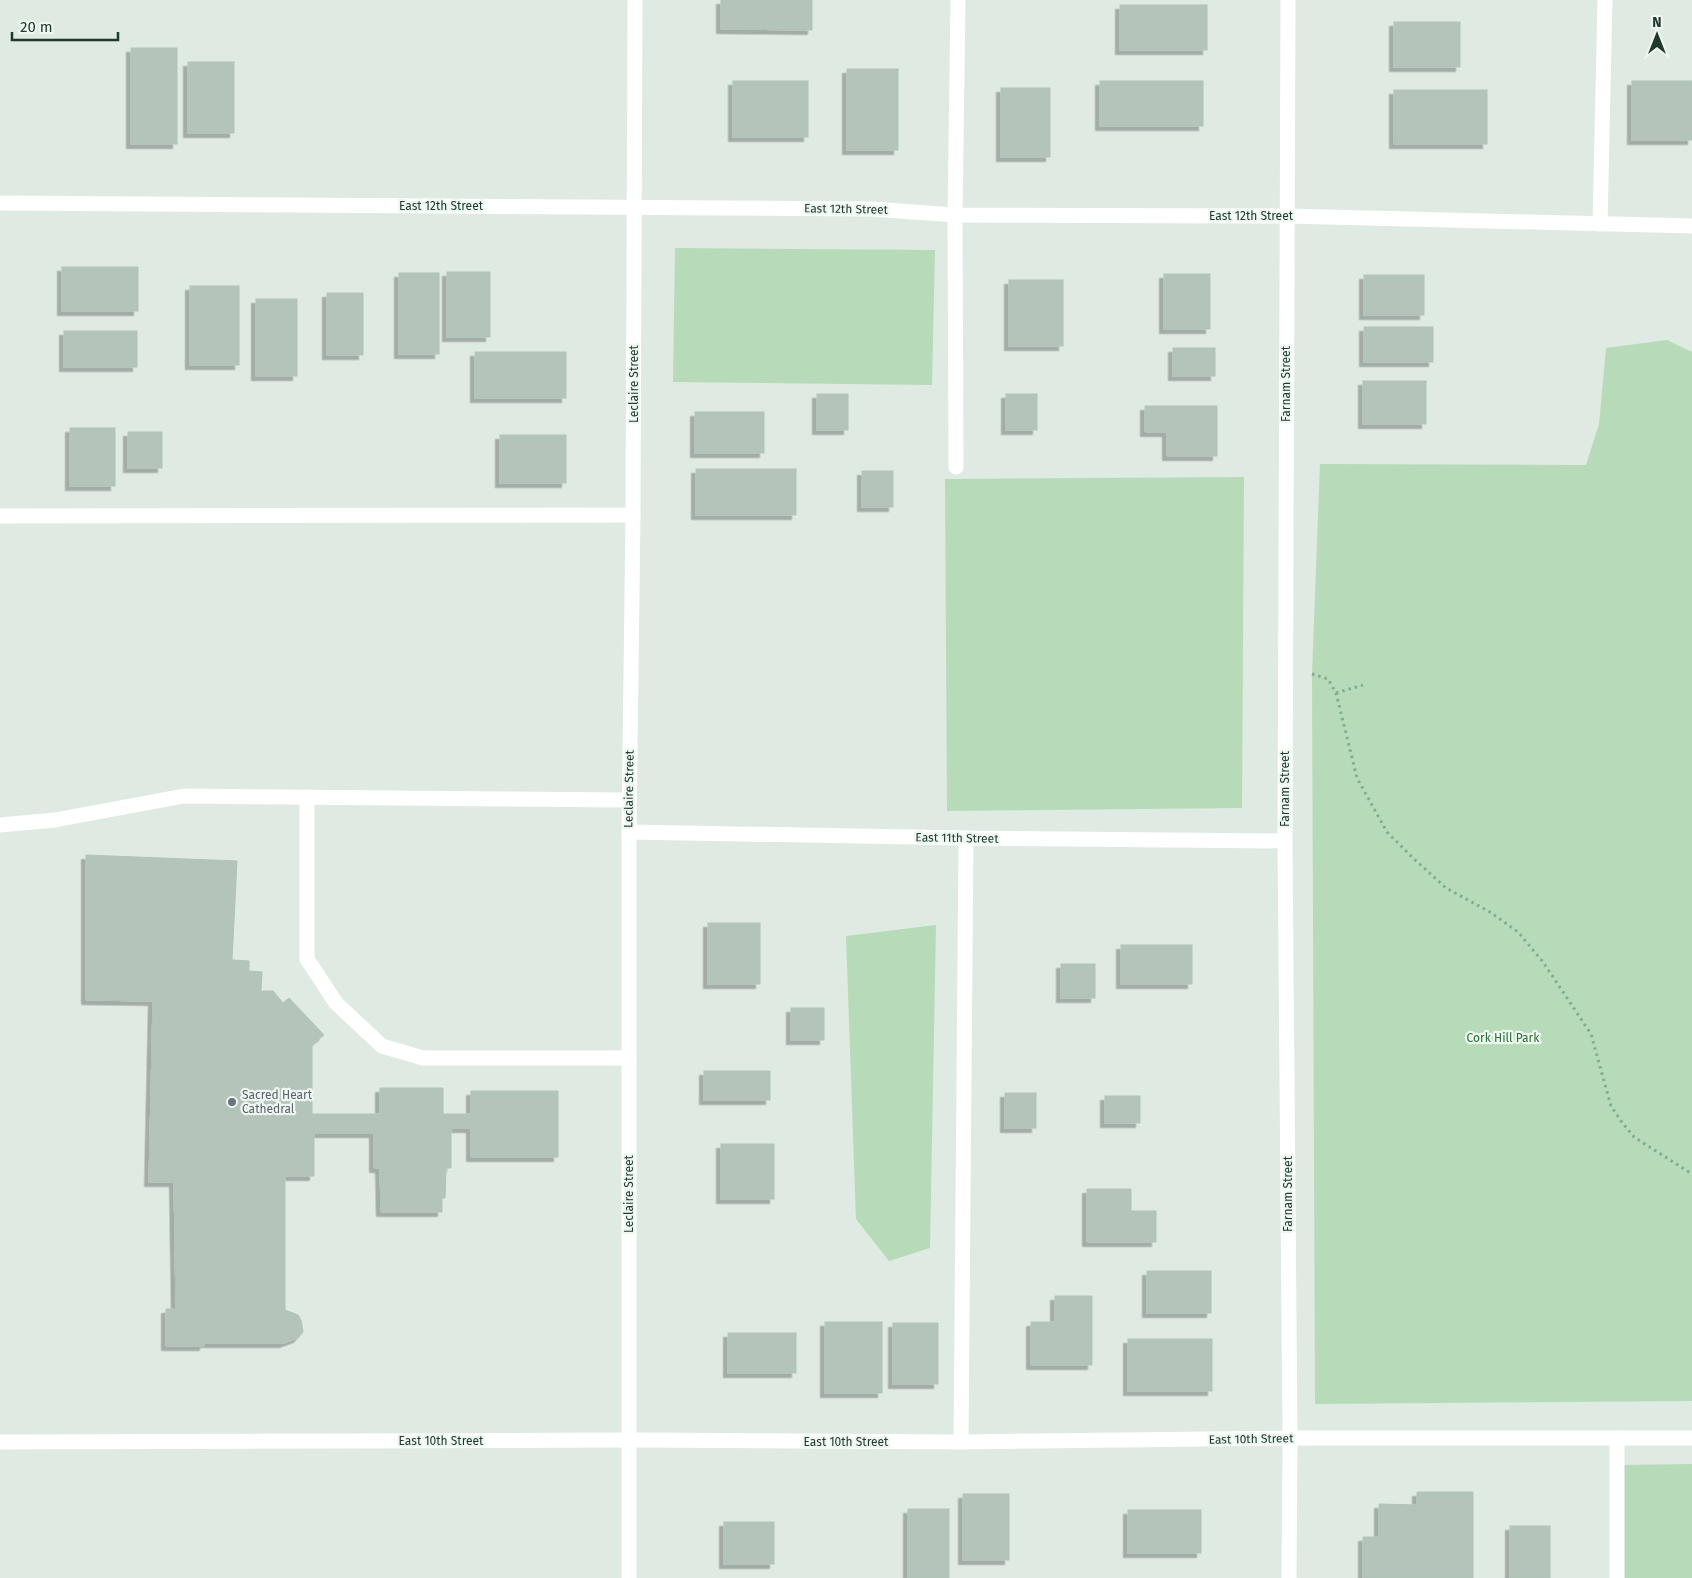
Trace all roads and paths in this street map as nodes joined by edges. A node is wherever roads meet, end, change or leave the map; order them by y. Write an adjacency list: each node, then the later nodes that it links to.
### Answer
1 (635, 0): 6 (street, Leclaire Street)
2 (958, 0): 7 (street)
3 (1288, 0): 8 (street, Farnam Street)
4 (1605, 0): 9 (street)
5 (0, 203): 6 (street, East 12th Street)
6 (635, 208): 7 (street, East 12th Street); 12 (street, Leclaire Street)
7 (955, 215): 8 (street, East 12th Street); 11 (street)
8 (1287, 216): 9 (street, East 12th Street); 22 (street, Farnam Street)
9 (1600, 224): 10 (street, East 12th Street)
10 (1692, 226)
11 (956, 467)
12 (633, 515): 13 (street); 18 (street, Leclaire Street)
13 (0, 516)
14 (1312, 674): 16 (path)
15 (1363, 685): 16 (path)
16 (1336, 693): 24 (path)
17 (307, 797): 18 (street); 19 (street); 23 (street)
18 (629, 800): 20 (street, Leclaire Street)
19 (0, 825)
20 (628, 832): 21 (street, East 11th Street); 23 (street, Leclaire Street)
21 (966, 838): 22 (street, East 11th Street); 30 (street)
22 (1285, 841): 25 (street, Farnam Street)
23 (629, 1058): 28 (street, Leclaire Street)
24 (1692, 1174)
25 (1290, 1438): 26 (street, East 10th Street); 30 (street, East 10th Street); 32 (street, Farnam Street)
26 (1617, 1438): 27 (street, East 10th Street); 33 (street)
27 (1692, 1438)
28 (630, 1440): 29 (street, East 10th Street); 30 (street, East 10th Street); 31 (street, Leclaire Street)
29 (0, 1442)
30 (961, 1442)
31 (630, 1578)
32 (1288, 1578)
33 (1617, 1578)

